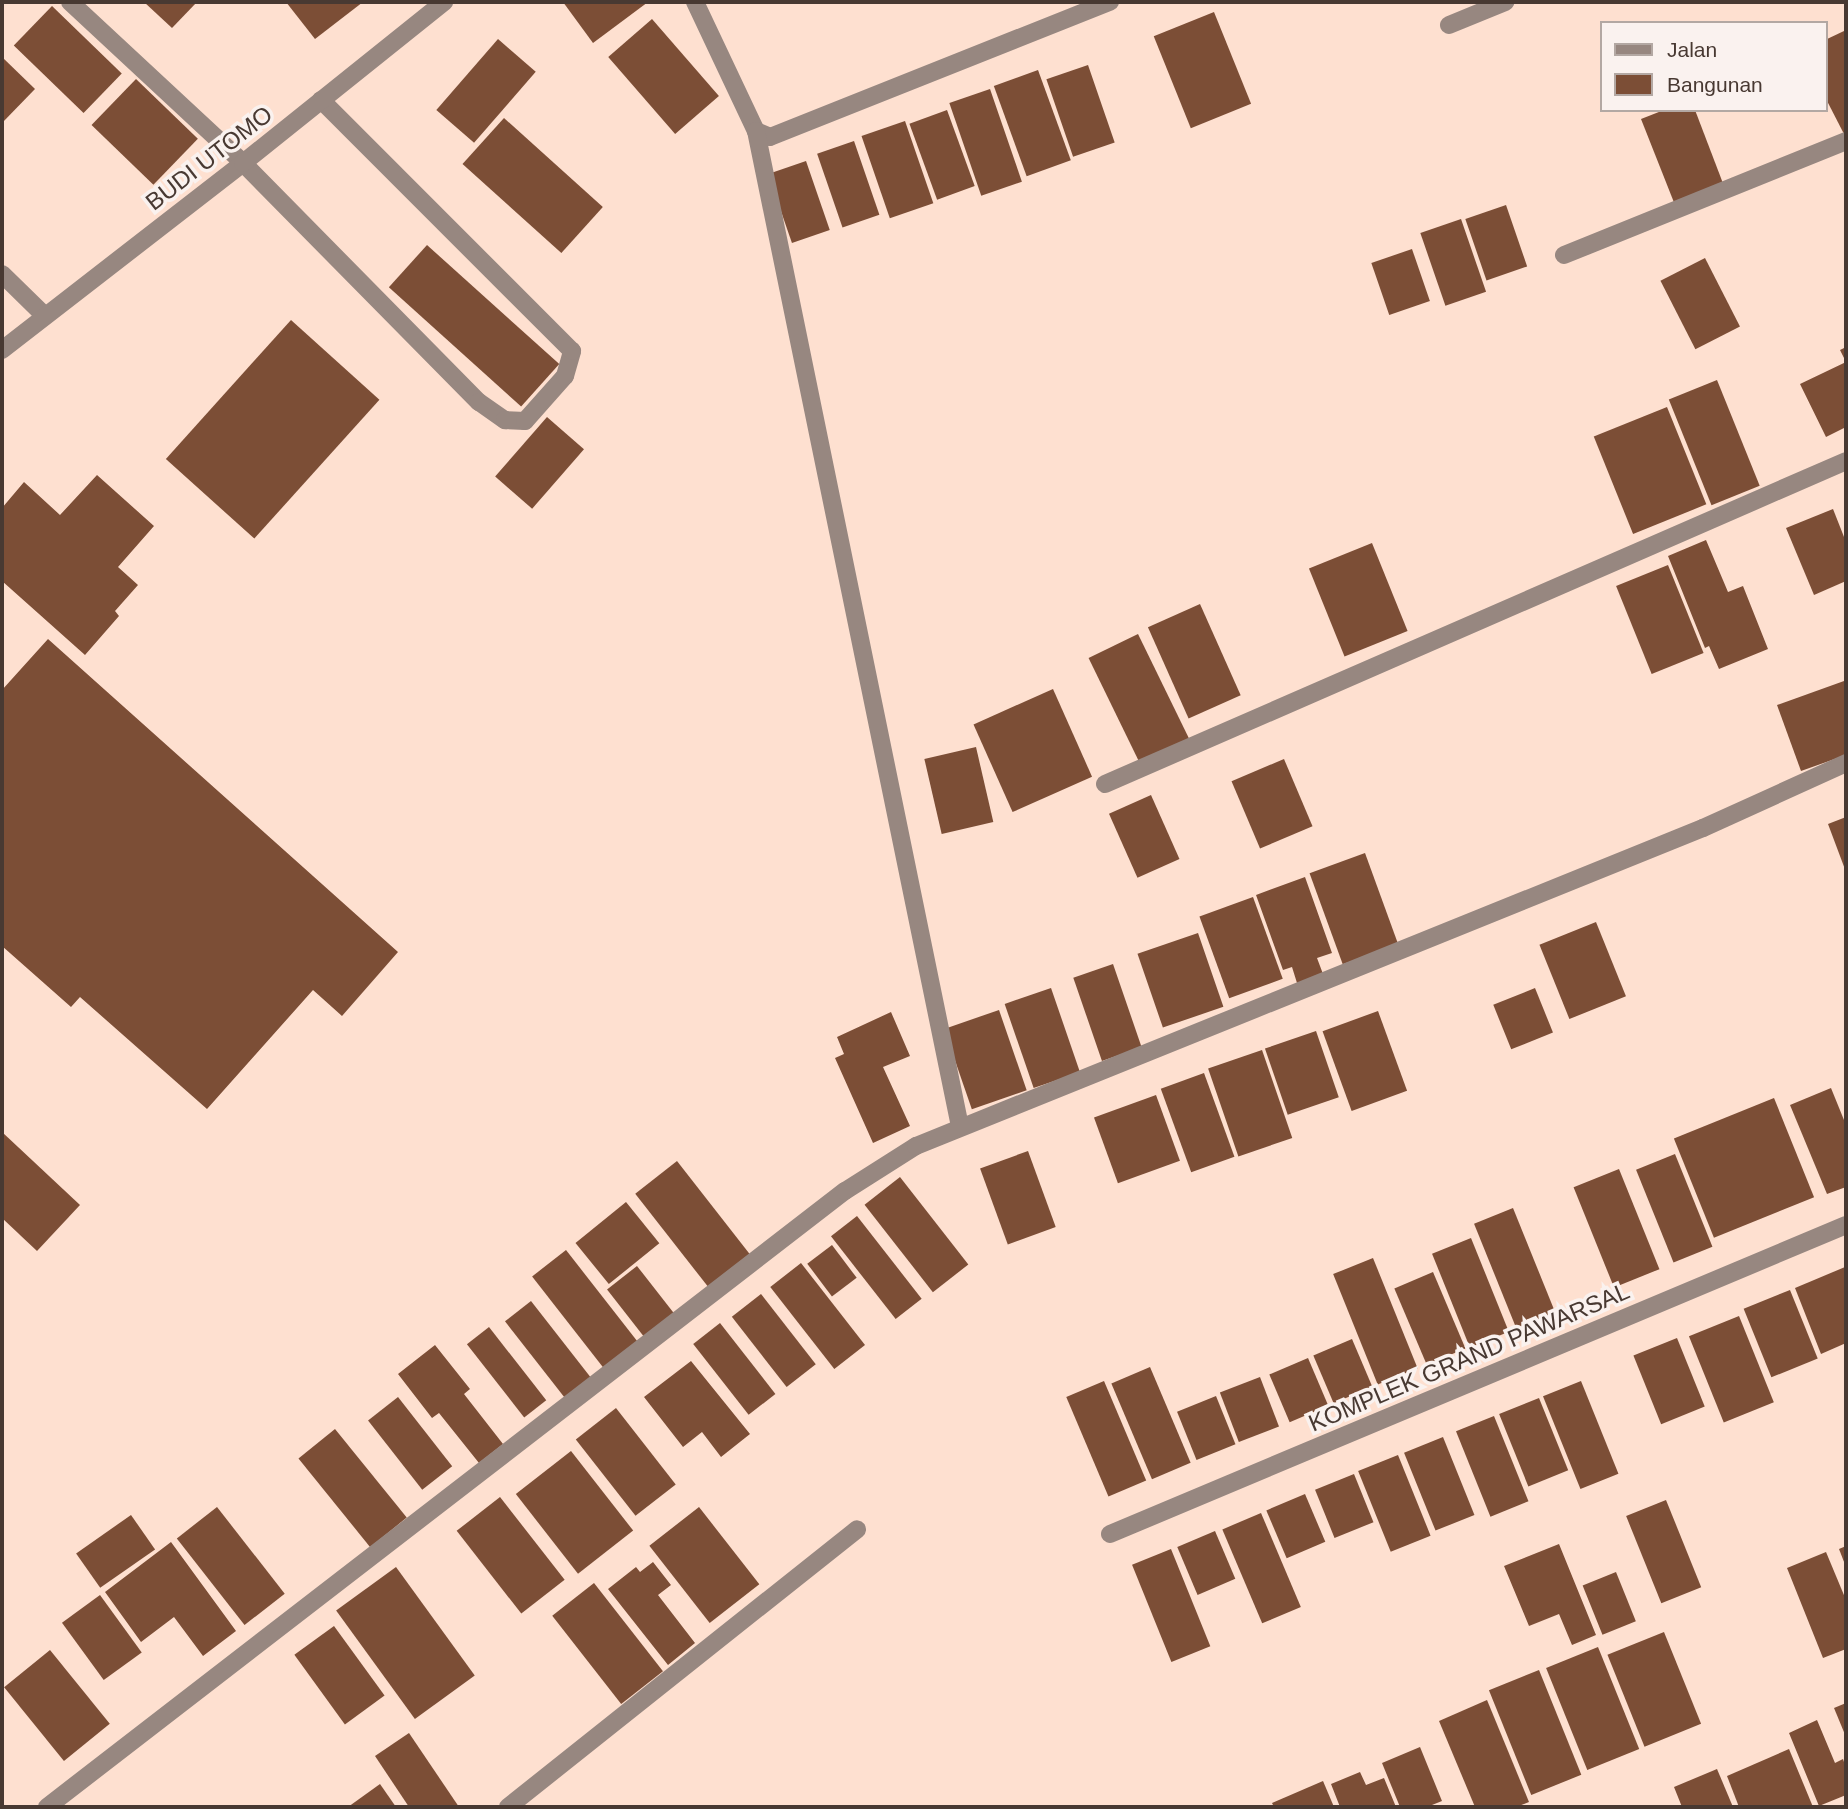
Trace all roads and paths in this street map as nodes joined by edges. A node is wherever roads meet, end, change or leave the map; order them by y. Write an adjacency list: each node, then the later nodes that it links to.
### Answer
1 (70, 2): 10 (street)
2 (444, 2): 7 (street, BUDI UTOMO)
3 (695, 2): 8 (street)
4 (1110, 2): 8 (street)
5 (1505, 2): 6 (street)
6 (1449, 25)
7 (321, 100): 10 (street, BUDI UTOMO); 10 (street)
8 (756, 131): 18 (street)
9 (1846, 141): 11 (street)
10 (243, 163): 13 (street, BUDI UTOMO)
11 (1564, 255)
12 (2, 274): 13 (street)
13 (44, 315): 14 (street, BUDI UTOMO)
14 (2, 350)
15 (1846, 461): 17 (street)
16 (1846, 762): 18 (street)
17 (1105, 784)
18 (960, 1127): 22 (street)
19 (1846, 1225): 21 (street, KOMPLEK GRAND PAWARSAL)
20 (858, 1529): 23 (street)
21 (1110, 1534)
22 (47, 1807)
23 (508, 1807)

